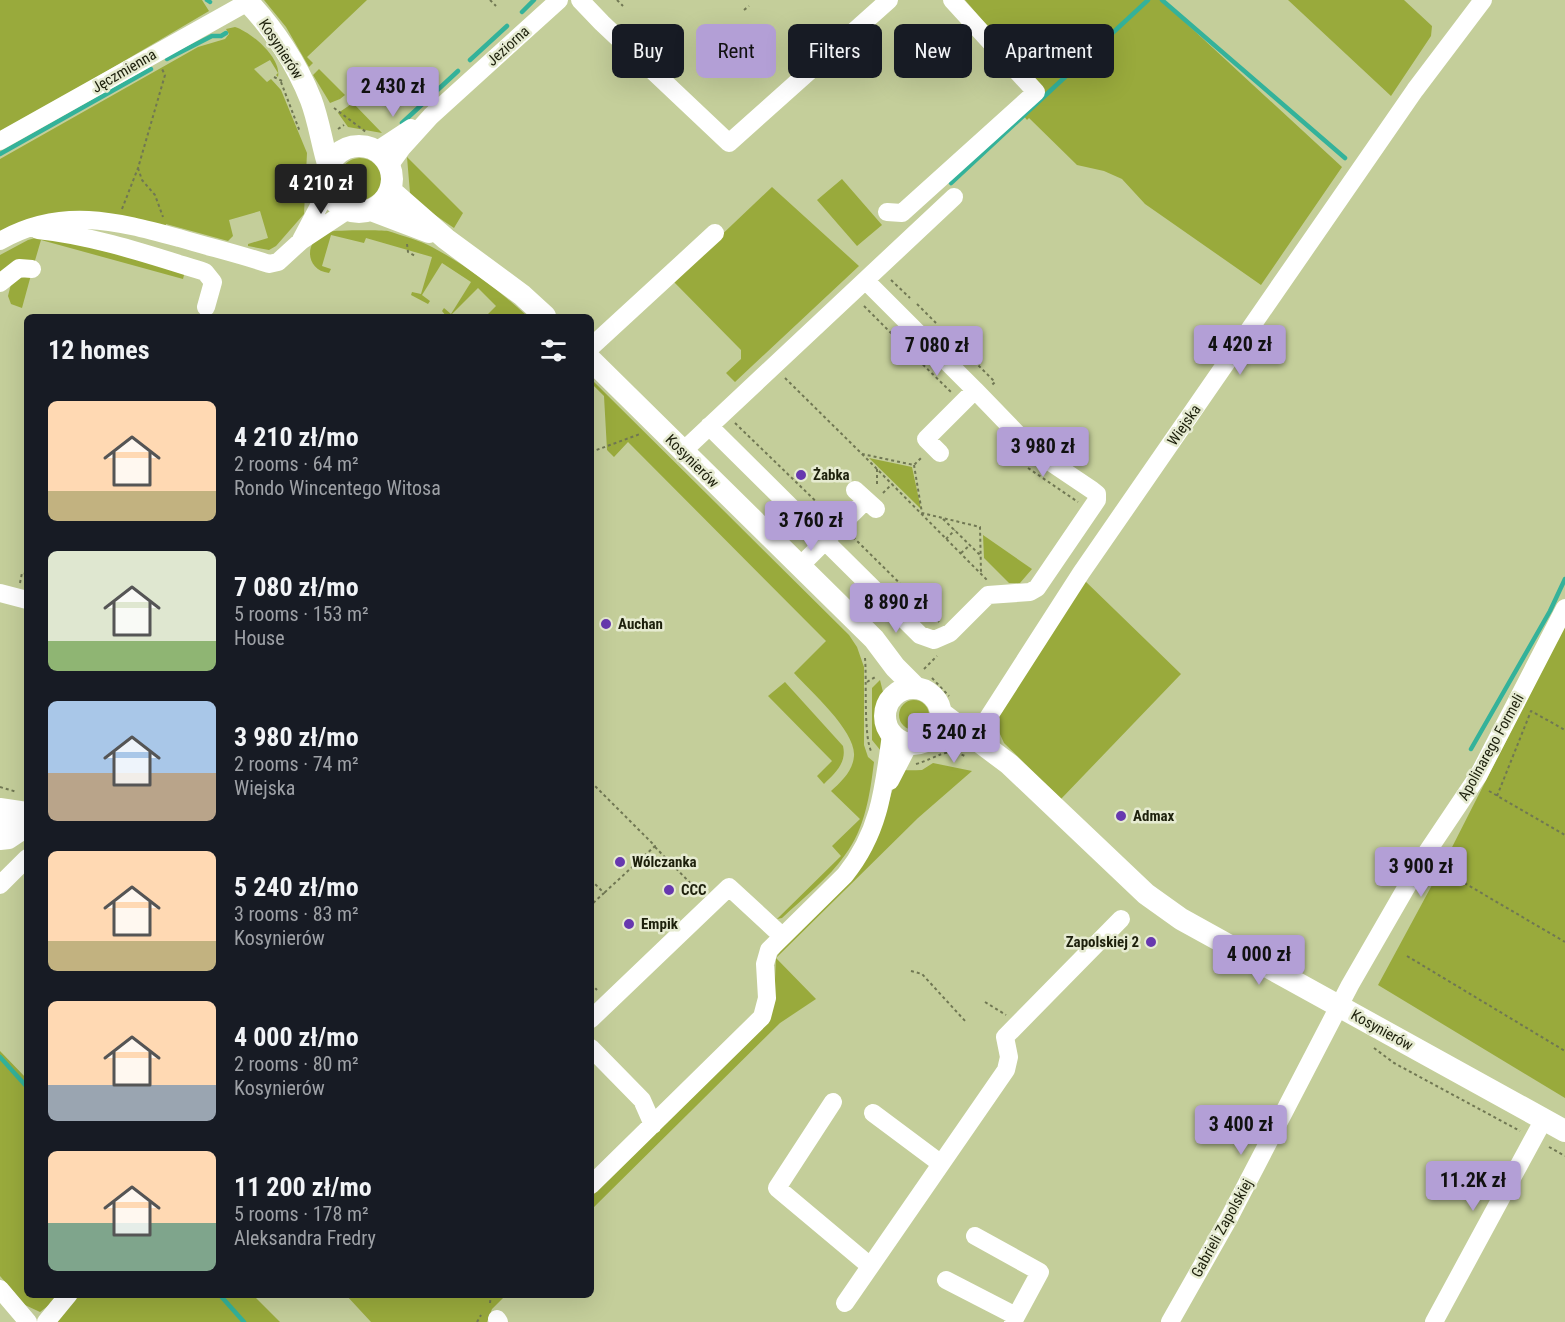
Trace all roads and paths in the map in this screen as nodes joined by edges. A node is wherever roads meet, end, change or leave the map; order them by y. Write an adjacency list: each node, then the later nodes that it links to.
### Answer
1 (490, 0): 9 (path)
2 (559, 0): 20 (street, Jeziorna)
3 (579, 0): 5 (street)
4 (617, 0): 10 (path)
5 (889, 0)
6 (952, 0): 27 (street)
7 (1483, 0): 82 (street, Wiejska)
8 (247, 1): 15 (main road, Kosynierów); 18 (street, Jęczmienna)
9 (496, 6)
10 (623, 6)
11 (749, 6): 12 (path)
12 (744, 10)
13 (165, 75): 21 (path)
14 (274, 77): 17 (path)
15 (312, 102): 19 (main road, Kosynierów); 22 (main road, Kosynierów)
16 (334, 108): 20 (path)
17 (302, 137)
18 (0, 141)
19 (349, 148): 20 (main road); 22 (main road)
20 (377, 150): 23 (main road)
21 (138, 168): 28 (path); 29 (path)
22 (328, 178): 25 (main road); 33 (street)
23 (390, 190): 26 (main road); 32 (main road)
24 (954, 197): 38 (street)
25 (348, 210): 26 (main road); 33 (street)
26 (371, 210): 32 (main road)
27 (887, 212)
28 (164, 221)
29 (118, 223): 30 (street); 33 (street)
30 (26, 229): 34 (street); 42 (street)
31 (715, 233): 46 (street)
32 (446, 239): 43 (main road)
33 (301, 241)
34 (0, 242)
35 (407, 243): 36 (path)
36 (415, 256)
37 (32, 269): 39 (street)
38 (866, 281): 53 (street); 56 (street)
39 (0, 283)
40 (858, 299): 47 (path)
41 (917, 304): 44 (path)
42 (207, 307)
43 (543, 314)
44 (936, 323)
45 (942, 329): 48 (path)
46 (594, 343)
47 (902, 344)
48 (963, 350)
49 (910, 352): 54 (path)
50 (970, 357): 53 (path)
51 (594, 363): 59 (main road, Kosynierów)
52 (779, 372): 61 (path)
53 (983, 388): 60 (street); 78 (street)
54 (958, 398)
55 (730, 419): 70 (path)
56 (709, 426): 59 (street); 74 (street)
57 (649, 431): 58 (path)
58 (594, 451)
59 (682, 452): 79 (main road, Kosynierów)
60 (940, 453)
61 (862, 454): 63 (path); 65 (path)
62 (921, 457): 63 (path)
63 (914, 465): 68 (path)
64 (1026, 466): 67 (path)
65 (877, 469): 66 (path); 68 (path)
66 (868, 497): 74 (street)
67 (1085, 507)
68 (922, 513): 69 (path); 73 (path)
69 (941, 517): 71 (path); 77 (path)
70 (822, 518)
71 (955, 530): 73 (path); 75 (path)
72 (853, 537): 88 (path)
73 (946, 538): 76 (path)
74 (825, 541): 78 (street); 79 (street)
75 (970, 545): 76 (path); 77 (path)
76 (961, 554): 81 (path)
77 (981, 555): 81 (path)
78 (1059, 558): 82 (street)
79 (799, 567): 87 (main road, Kosynierów)
80 (24, 573): 84 (path)
81 (981, 573): 83 (path)
82 (1081, 573): 95 (street, Wiejska)
83 (992, 586)
84 (23, 592): 85 (street)
85 (0, 593)
86 (1565, 608): 126 (street, Apolinarego Formeli)
87 (844, 611): 90 (main road, Kosynierów); 91 (main road, Kosynierów)
88 (945, 628)
89 (918, 664): 90 (path)
90 (924, 679): 91 (main road); 92 (path); 92 (main road, Kosynierów)
91 (890, 700): 96 (main road)
92 (948, 708): 94 (main road); 95 (main road, Kosynierów)
93 (1565, 730): 102 (path)
94 (931, 738): 96 (main road); 97 (main road, Kosynierów)
95 (975, 738): 97 (main road, Kosynierów)
96 (900, 739): 119 (street)
97 (1009, 764): 126 (main road, Kosynierów)
98 (594, 785): 110 (path)
99 (0, 787): 101 (path)
100 (1489, 791): 102 (path)
101 (18, 792)
102 (1497, 796): 108 (path)
103 (0, 807): 104 (street)
104 (24, 811)
105 (0, 823): 106 (street)
106 (24, 826)
107 (24, 828): 109 (street)
108 (1565, 835)
109 (0, 841)
110 (654, 846): 115 (path); 116 (path)
111 (24, 861): 114 (street)
112 (1449, 874): 120 (path)
113 (594, 883): 116 (path)
114 (0, 885)
115 (699, 891)
116 (604, 893): 117 (path)
117 (594, 902)
118 (1121, 919): 129 (street)
119 (782, 936): 125 (street); 134 (street)
120 (1565, 942)
121 (1407, 956): 131 (path)
122 (911, 970): 128 (path)
123 (594, 988): 125 (path)
124 (986, 1002): 129 (path)
125 (608, 1004): 127 (street)
126 (1340, 1006): 136 (main road, Kosynierów); 152 (street, Gabrieli Zapolskiej)
127 (594, 1016)
128 (966, 1022)
129 (1019, 1022): 139 (street)
130 (594, 1051): 132 (street)
131 (1565, 1051)
132 (642, 1101): 134 (street); 137 (street)
133 (833, 1102): 142 (street)
134 (673, 1105): 137 (street)
135 (873, 1113): 139 (street)
136 (1544, 1119): 138 (main road, Kosynierów); 153 (street)
137 (653, 1125): 140 (street)
138 (1565, 1131)
139 (940, 1163): 142 (street)
140 (594, 1182)
141 (975, 1236): 149 (street)
142 (870, 1266): 147 (street)
143 (946, 1280): 149 (street)
144 (0, 1289): 150 (street)
145 (492, 1298): 148 (path)
146 (65, 1299): 151 (street)
147 (845, 1303)
148 (495, 1316)
149 (1014, 1319)
150 (28, 1322)
151 (46, 1322)
152 (1170, 1322)
153 (1434, 1322)

